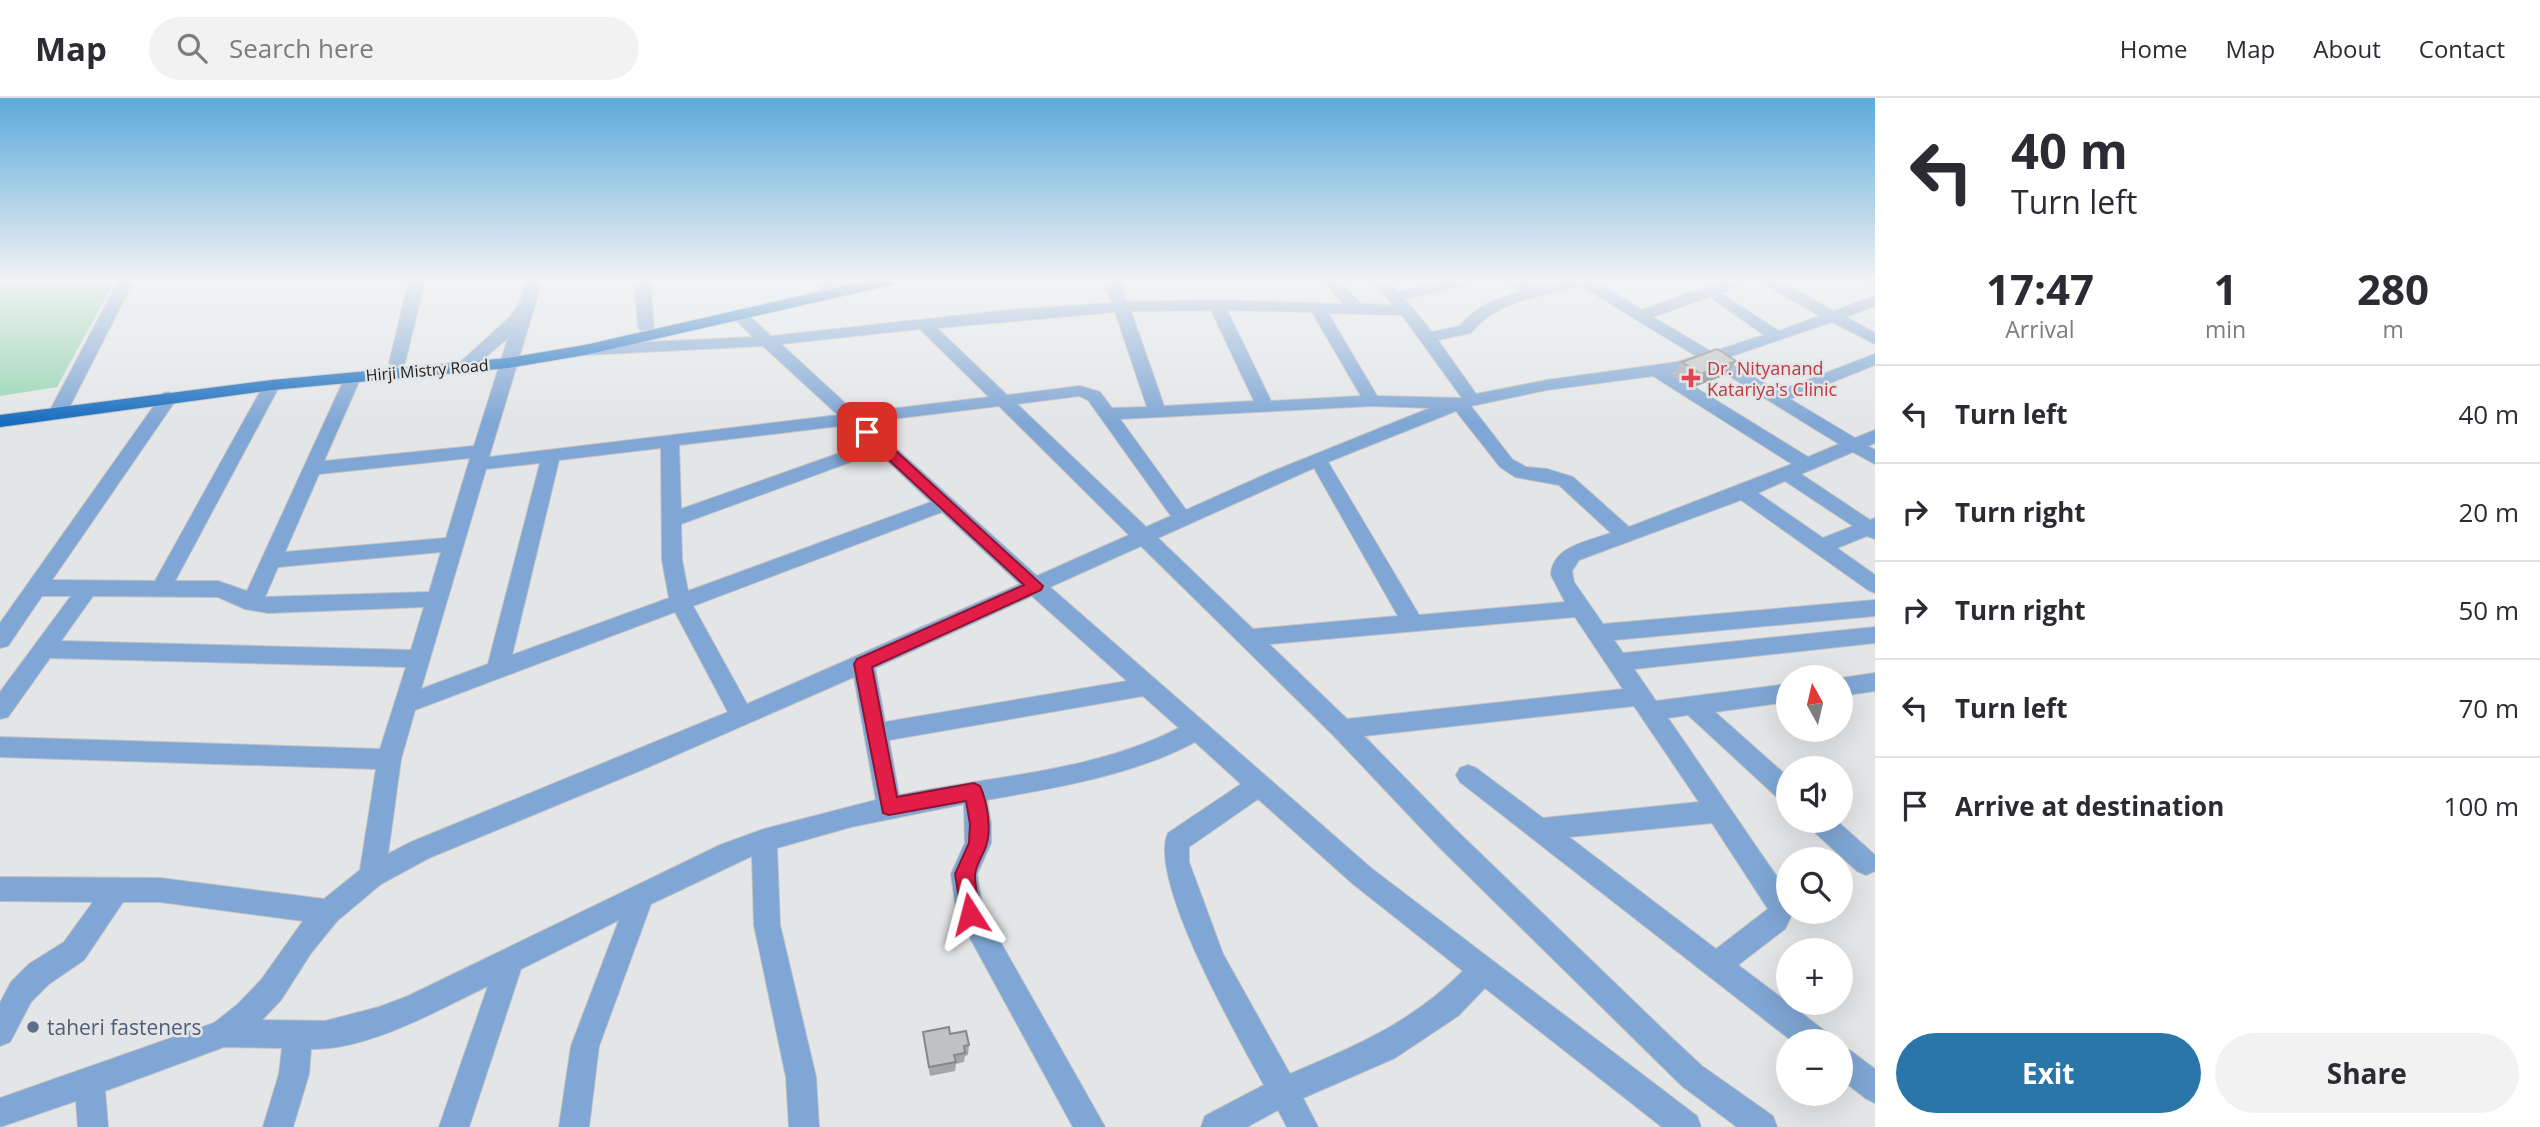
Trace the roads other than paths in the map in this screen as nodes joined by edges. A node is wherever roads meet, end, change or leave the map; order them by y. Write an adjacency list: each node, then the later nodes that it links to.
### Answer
1 (102, 328): 39 (street)
2 (405, 328): 28 (street)
3 (507, 328): 24 (street)
4 (519, 328): 25 (street)
5 (641, 328): 25 (main road, Hirji Mistry Road)
6 (682, 328): 23 (main road, Hirji Mistry Road)
7 (753, 328): 22 (street)
8 (887, 328): 22 (street)
9 (928, 328): 36 (street)
10 (1127, 328): 40 (street)
11 (1228, 328): 38 (street)
12 (1329, 328): 35 (street)
13 (1422, 328): 19 (street)
14 (1467, 328): 19 (street)
15 (1660, 328): 26 (street)
16 (1764, 328): 20 (street)
17 (1801, 328): 20 (street)
18 (1855, 328): 21 (street)
19 (1429, 337): 37 (street)
20 (1777, 337): 26 (street)
21 (1875, 339)
22 (767, 341): 23 (street); 43 (street)
23 (585, 350): 25 (main road, Hirji Mistry Road)
24 (483, 351): 25 (main road, Hirji Mistry Road); 28 (main road, Hirji Mistry Road); 29 (street)
25 (510, 355): 29 (main road, Hirji Mistry Road); 50 (street)
26 (1710, 358): 30 (street); 34 (street)
27 (1875, 359): 34 (street)
28 (397, 363): 39 (main road, Hirji Mistry Road)
29 (463, 367): 31 (main road, Hirji Mistry Road)
30 (1657, 371): 37 (street); 53 (street)
31 (353, 377): 32 (main road, Hirji Mistry Road); 54 (street)
32 (272, 385): 33 (main road, Hirji Mistry Road); 70 (street)
33 (169, 397): 39 (main road, Hirji Mistry Road); 68 (street)
34 (1777, 398): 48 (street)
35 (1372, 401): 37 (street); 38 (street)
36 (1005, 402): 42 (street); 43 (street); 62 (street)
37 (1466, 402): 52 (street); 61 (street)
38 (1265, 406): 40 (street)
39 (60, 408): 41 (main road, Hirji Mistry Road); 44 (main road, Hirji Mistry Road)
40 (1157, 411): 42 (street)
41 (0, 413)
42 (1107, 414): 58 (street)
43 (852, 419): 46 (street); 47 (street)
44 (0, 421)
45 (1875, 436): 48 (street)
46 (670, 441): 49 (street); 59 (street)
47 (881, 445): 57 (street); 59 (street)
48 (1854, 445): 51 (street); 53 (street)
49 (551, 455): 50 (street); 85 (street)
50 (481, 458): 54 (street); 63 (street)
51 (1875, 458)
52 (1318, 460): 58 (street); 76 (street)
53 (1807, 465): 55 (street)
54 (311, 469): 65 (street)
55 (1787, 474): 56 (street); 60 (street)
56 (1743, 492): 61 (street); 64 (street)
57 (945, 504): 67 (street); 72 (street)
58 (1182, 519): 62 (street)
59 (671, 520): 72 (street)
60 (1873, 528): 64 (street)
61 (1626, 535): 74 (street)
62 (1144, 536): 67 (street); 79 (street)
63 (454, 544): 65 (street); 71 (street)
64 (1821, 547): 66 (street)
65 (271, 560): 73 (street)
66 (1875, 585)
67 (1035, 586): 84 (street); 88 (street)
68 (36, 588): 69 (street); 80 (street)
69 (87, 589): 70 (street); 81 (street)
70 (161, 589): 73 (street)
71 (437, 599): 73 (street); 82 (street)
72 (680, 602): 85 (street); 94 (street)
73 (252, 603)
74 (1582, 608): 76 (street); 77 (street)
75 (1875, 608): 77 (street)
76 (1413, 624): 79 (street)
77 (1599, 633): 83 (street)
78 (1875, 635): 83 (street)
79 (1249, 638): 95 (street)
80 (0, 640)
81 (45, 649): 82 (street); 93 (street)
82 (418, 659): 90 (street)
83 (1619, 662): 91 (street)
84 (863, 664): 94 (street); 97 (street)
85 (498, 669): 90 (street)
86 (1875, 682): 87 (street)
87 (1853, 685)
88 (1147, 686): 96 (street); 97 (street)
89 (1776, 695): 92 (street)
90 (405, 704): 99 (street)
91 (1647, 704): 92 (street); 95 (street); 105 (street)
92 (1693, 706): 101 (street)
93 (0, 710)
94 (742, 716): 110 (street)
95 (1342, 729): 136 (street)
96 (1197, 730): 102 (street); 103 (street)
97 (876, 733): 104 (street)
98 (0, 747): 99 (street)
99 (389, 759): 110 (street)
100 (1468, 775): 106 (street)
101 (1776, 781)
102 (1259, 785): 117 (street); 125 (street)
103 (974, 791): 104 (street); 132 (street)
104 (889, 807): 108 (street)
105 (1720, 811): 106 (street); 116 (street)
106 (1541, 829): 116 (street)
107 (1833, 833): 109 (street)
108 (764, 840): 113 (street); 131 (street)
109 (1866, 863)
110 (372, 876): 114 (street)
111 (0, 889): 112 (street)
112 (116, 890): 114 (street); 119 (street)
113 (641, 897): 115 (street); 130 (street)
114 (328, 912): 120 (street)
115 (510, 960): 121 (street); 129 (street)
116 (1716, 965): 118 (street)
117 (1483, 970): 125 (street); 135 (street)
118 (1799, 1029)
119 (0, 1032)
120 (224, 1033): 121 (street); 123 (street)
121 (298, 1034): 128 (street)
122 (1853, 1071): 124 (street)
123 (89, 1082): 126 (street); 127 (street)
124 (1875, 1088)
125 (1282, 1091): 133 (street); 134 (street)
126 (0, 1113)
127 (93, 1127)
128 (278, 1127)
129 (454, 1127)
130 (574, 1127)
131 (804, 1127)
132 (1090, 1127)
133 (1216, 1127)
134 (1303, 1127)
135 (1686, 1127)
136 (1762, 1127)

